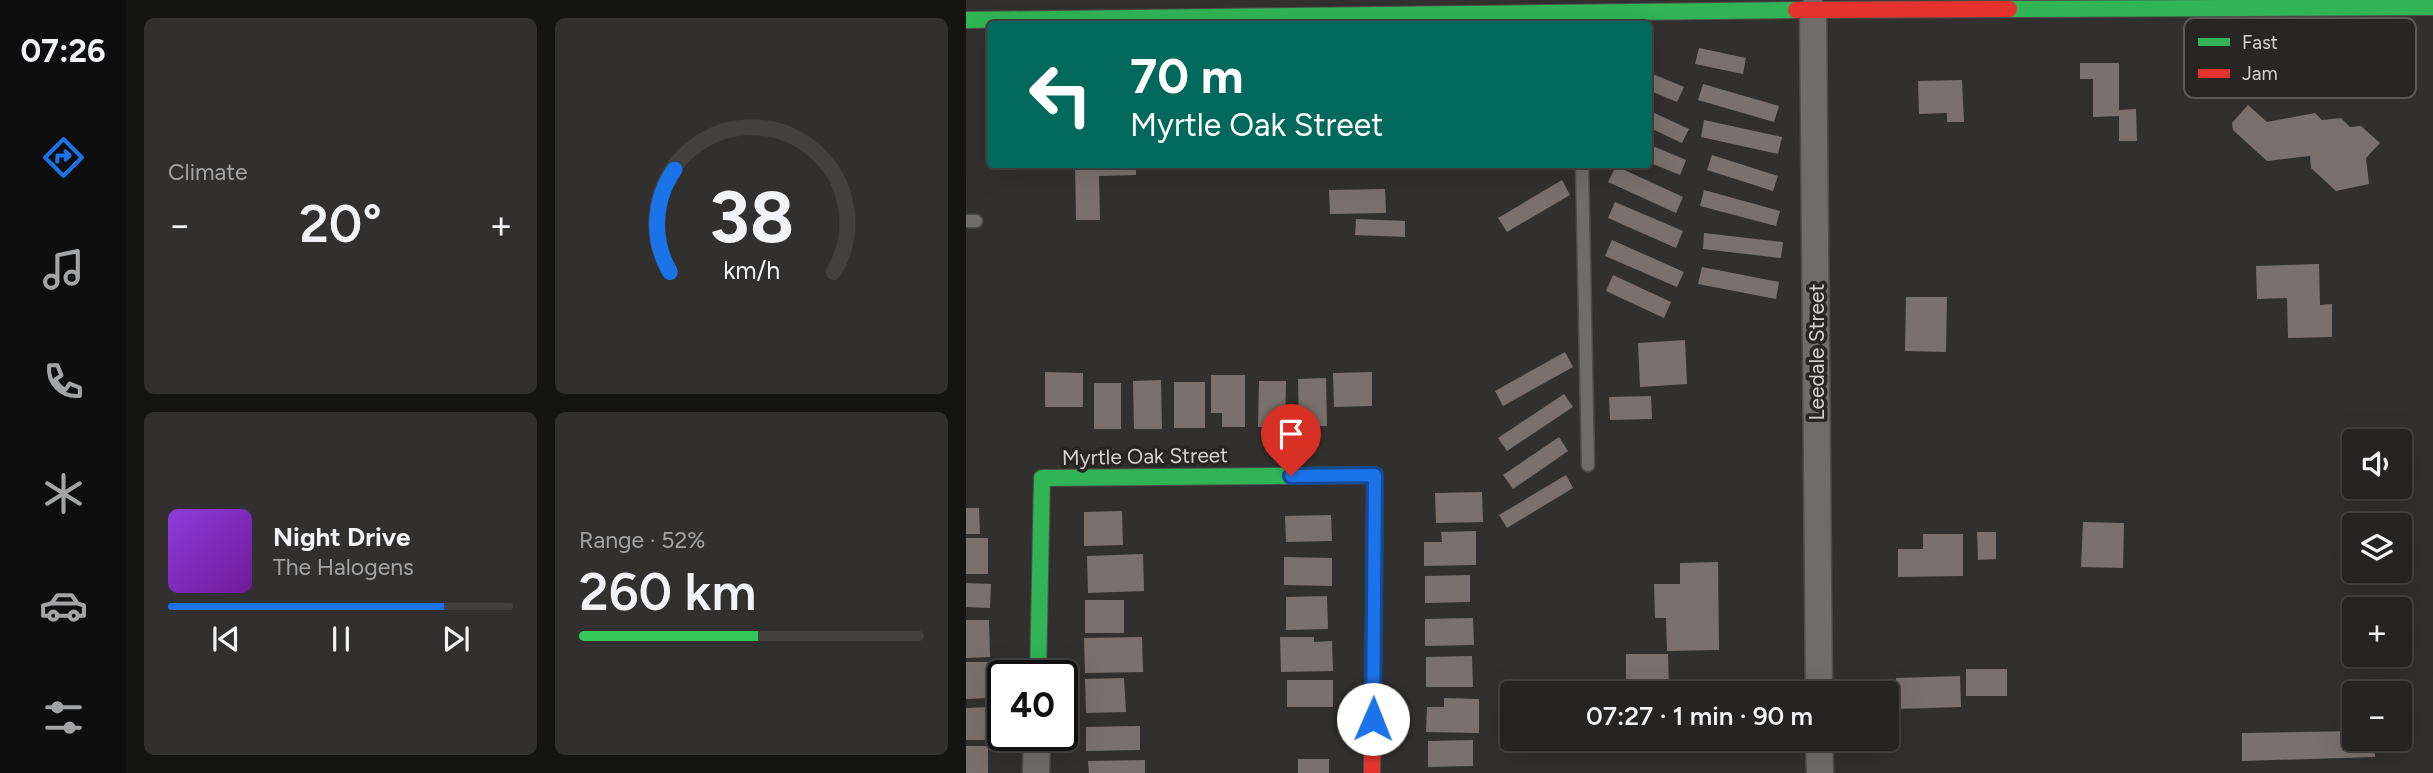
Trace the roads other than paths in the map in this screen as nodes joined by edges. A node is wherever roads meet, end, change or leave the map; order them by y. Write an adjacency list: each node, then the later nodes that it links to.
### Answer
1 (1436, 7): 4 (street); 5 (street)
2 (2433, 7): 3 (street)
3 (1813, 10): 4 (street); 9 (street, Leedale Street)
4 (1578, 18)
5 (966, 20)
6 (1582, 168): 7 (lane)
7 (1588, 465)
8 (1038, 660): 13 (street, Myrtle Oak Street)
9 (1819, 681)
10 (1037, 751): 12 (street)
11 (1819, 751): 14 (street)
12 (1036, 773)
13 (1372, 773)
14 (1819, 773)

